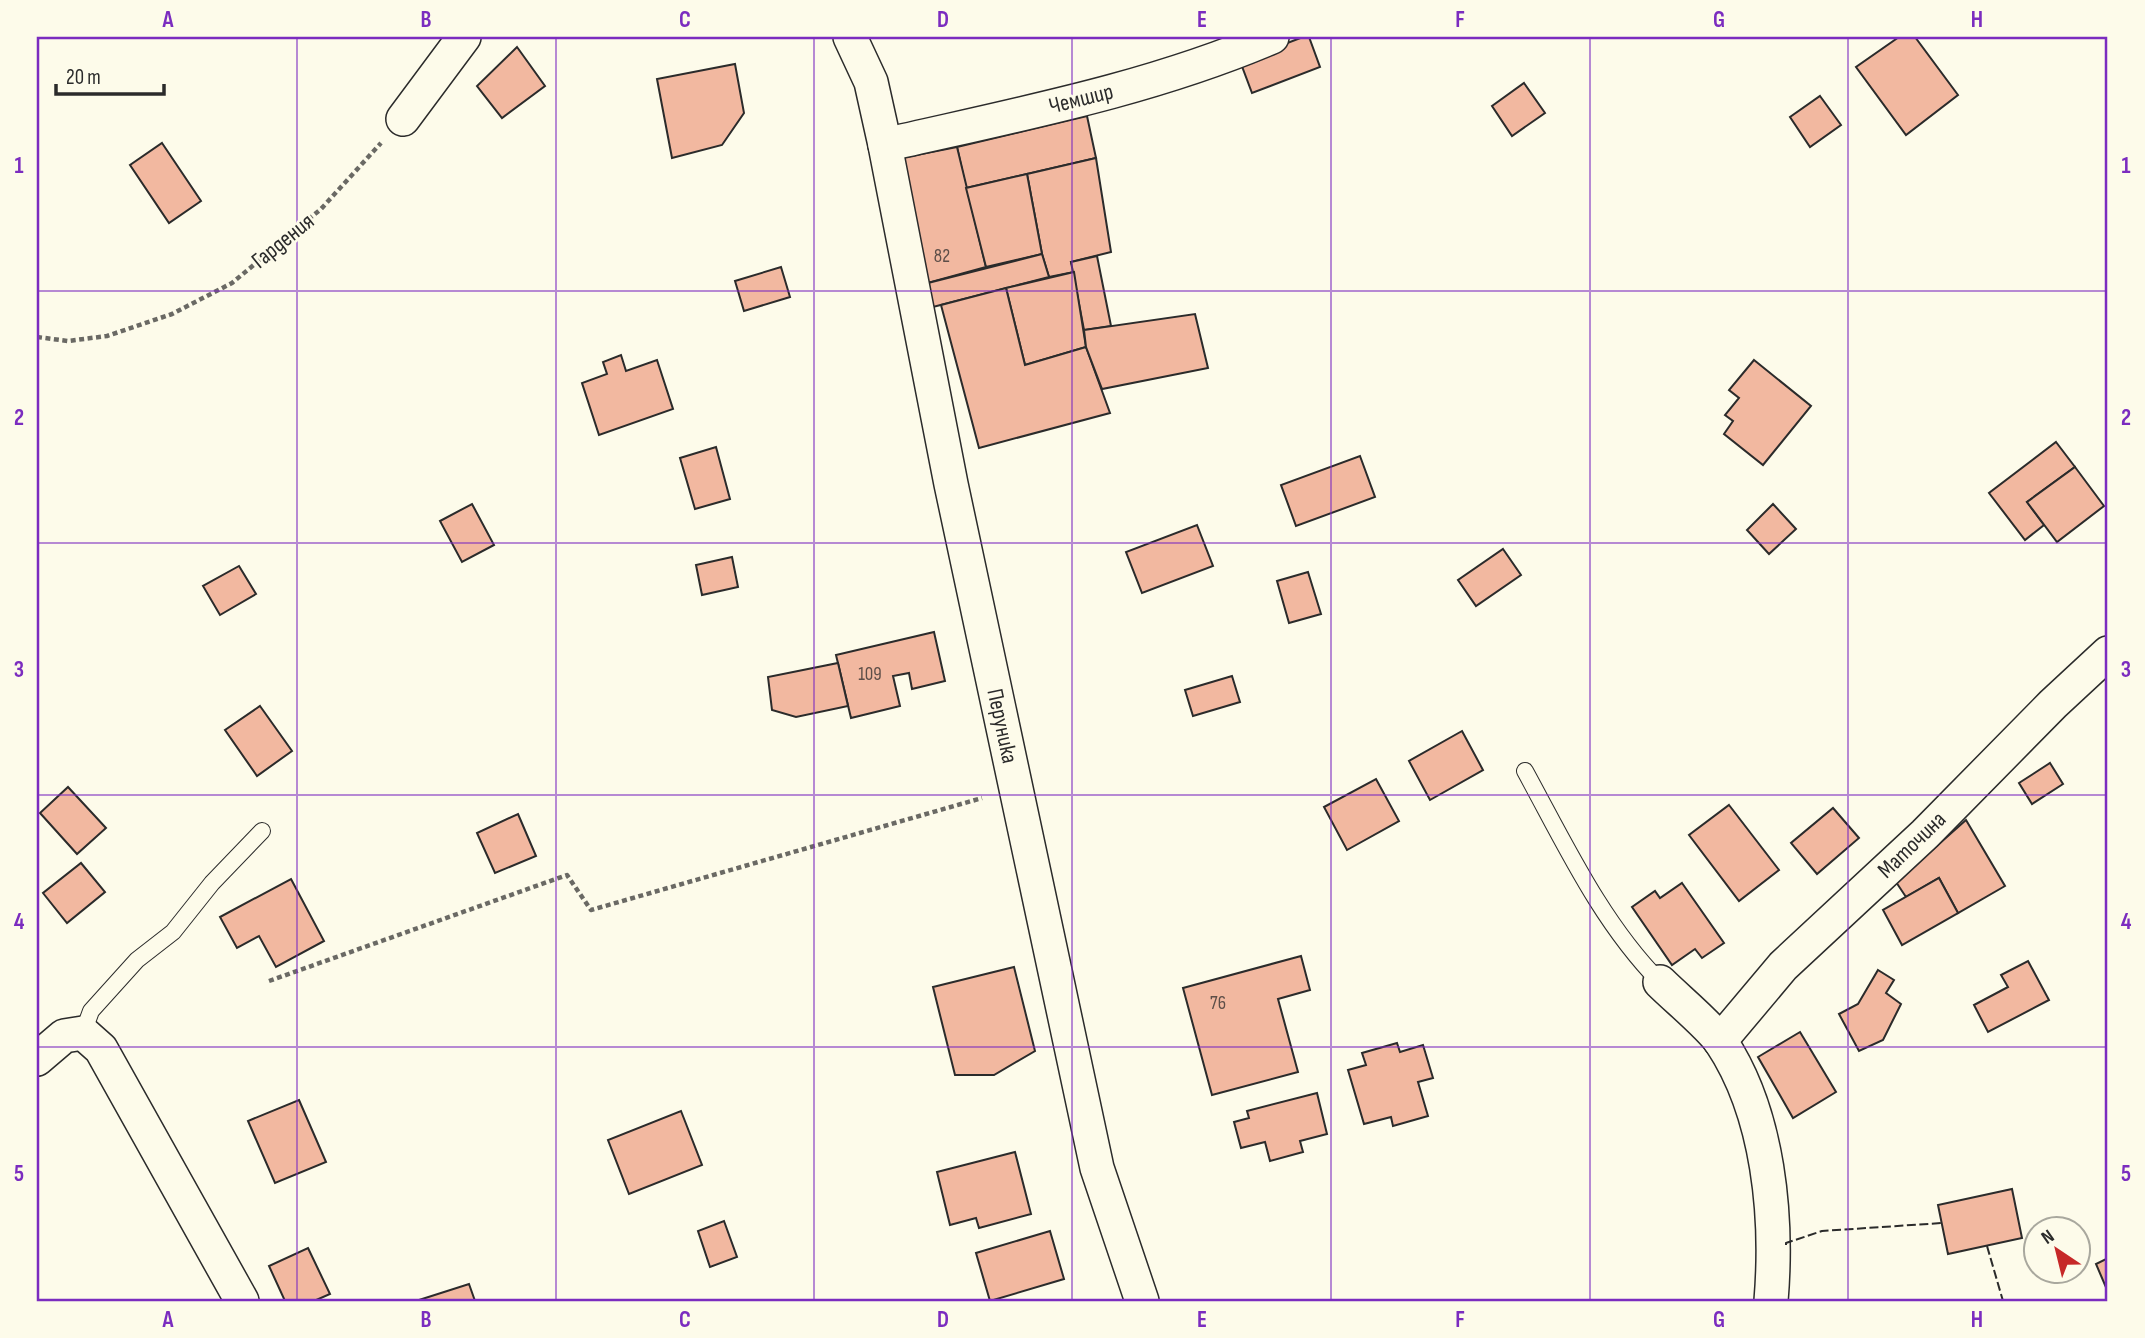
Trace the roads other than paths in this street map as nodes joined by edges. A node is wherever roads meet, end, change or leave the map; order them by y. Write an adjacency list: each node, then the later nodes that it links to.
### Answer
1 (464, 37): 4 (street)
2 (850, 37): 5 (street, Перуника)
3 (1272, 37): 5 (street, Чемшир)
4 (403, 119)
5 (885, 145): 14 (street, Перуника)
6 (2108, 653): 11 (street, Маточина)
7 (1525, 771): 9 (lane)
8 (262, 831): 10 (lane)
9 (1660, 982): 11 (street)
10 (83, 1033): 12 (street); 13 (street)
11 (1720, 1041): 15 (street)
12 (37, 1059)
13 (242, 1301)
14 (1142, 1301)
15 (1771, 1301)

